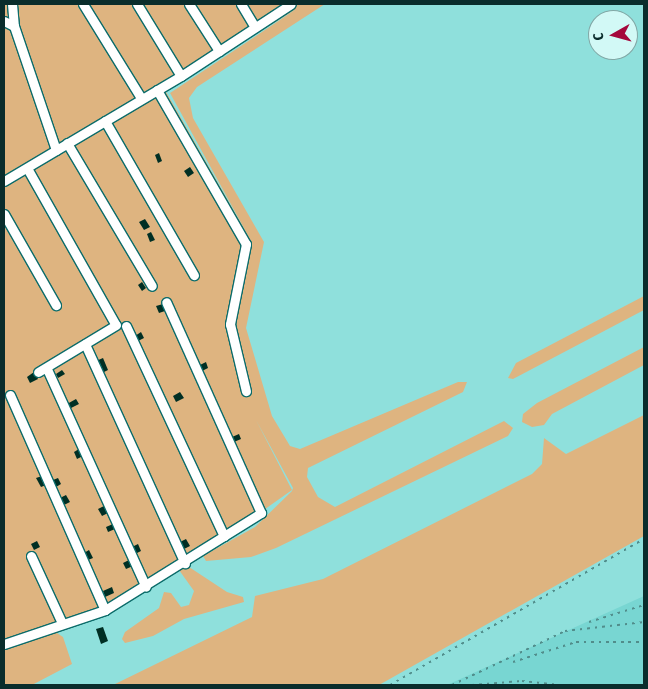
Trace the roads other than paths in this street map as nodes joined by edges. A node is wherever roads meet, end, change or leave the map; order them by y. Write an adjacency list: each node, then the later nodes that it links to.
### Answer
1 (12, 4): 8 (street)
2 (83, 4): 13 (street)
3 (137, 4): 11 (street)
4 (189, 4): 10 (street)
5 (242, 4): 9 (street)
6 (290, 4): 9 (street)
7 (4, 21): 8 (street)
8 (14, 26): 16 (street)
9 (255, 27): 10 (street)
10 (218, 51): 11 (street)
11 (181, 76): 12 (street)
12 (157, 90): 13 (street); 26 (street)
13 (141, 98): 14 (street)
14 (105, 121): 15 (street); 20 (street)
15 (67, 143): 16 (street); 21 (street)
16 (56, 150): 17 (street)
17 (27, 168): 18 (street); 25 (street)
18 (4, 181)
19 (4, 214): 23 (street)
20 (194, 275)
21 (152, 286)
22 (166, 302): 28 (street)
23 (56, 305)
24 (126, 326): 28 (street)
25 (85, 344): 30 (street); 31 (street)
26 (246, 391)
27 (10, 395): 32 (street)
28 (224, 536): 30 (street)
29 (31, 556): 33 (street)
30 (185, 563): 31 (street)
31 (146, 587): 32 (street)
32 (105, 610): 33 (street)
33 (62, 623): 34 (street)
34 (4, 644)

